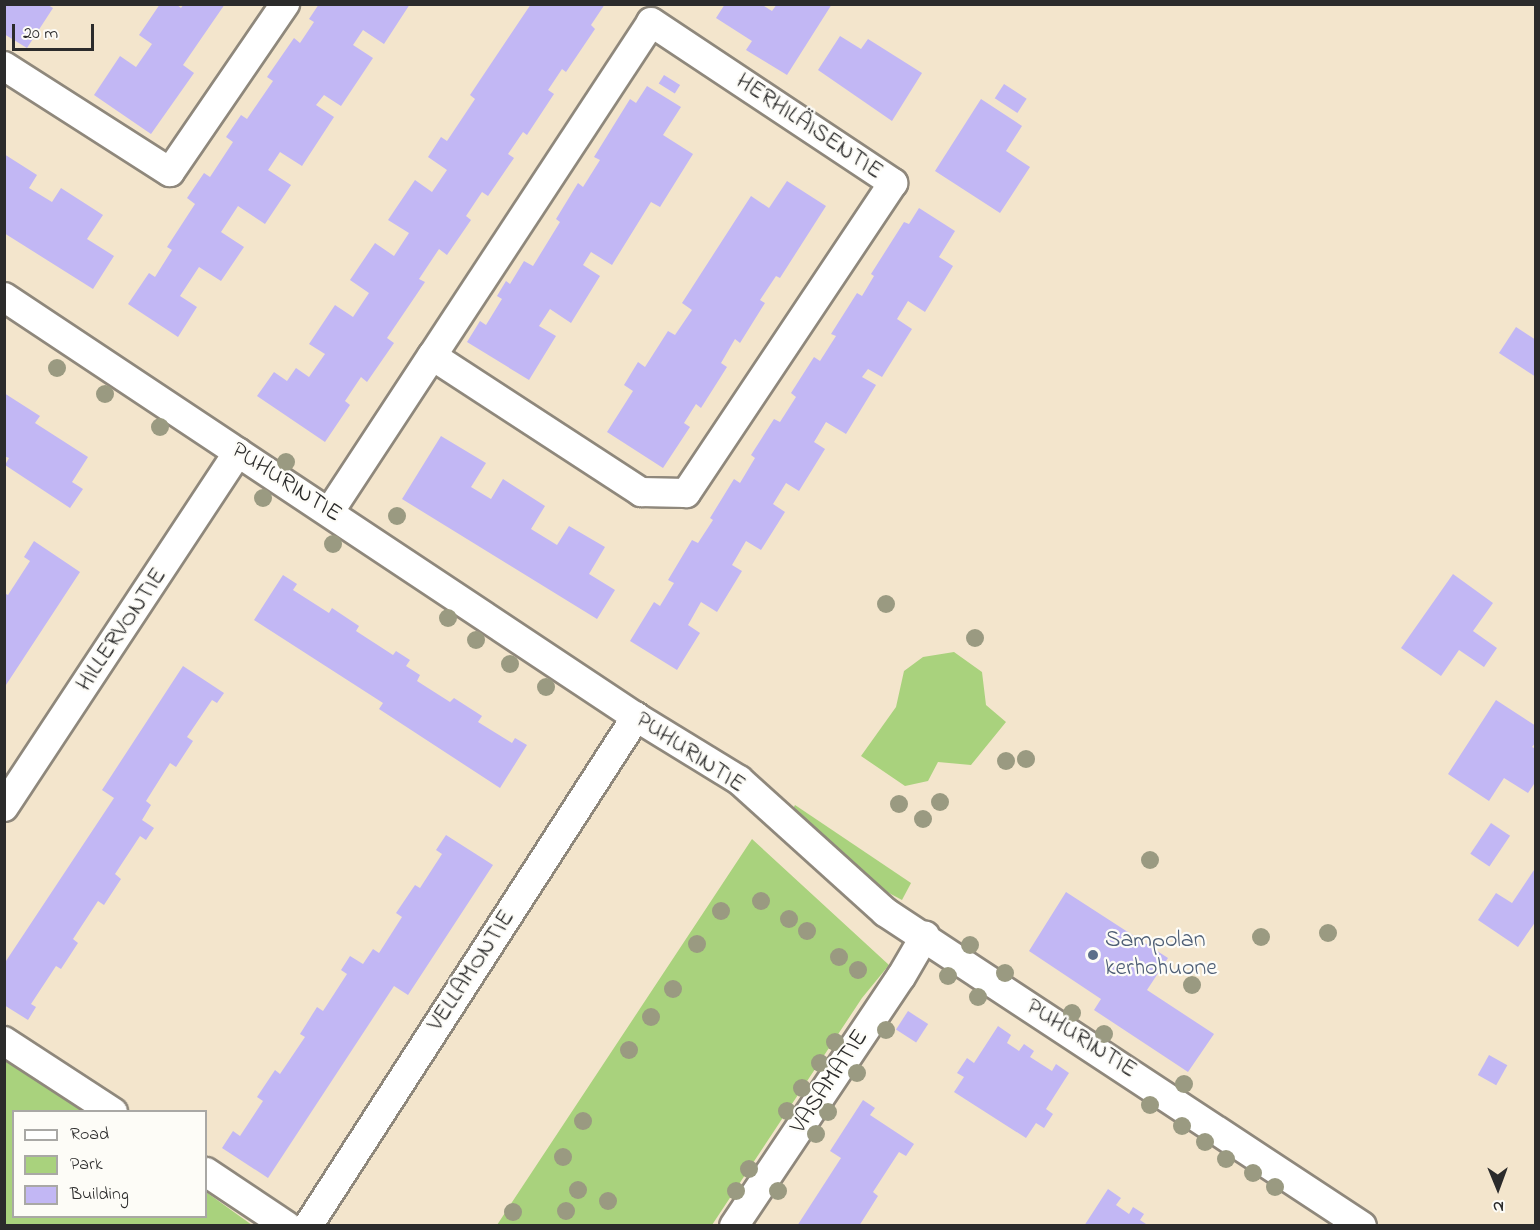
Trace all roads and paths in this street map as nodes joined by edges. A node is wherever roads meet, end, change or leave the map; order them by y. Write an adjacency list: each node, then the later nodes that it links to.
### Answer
1 (285, 4): 2 (street)
2 (4, 66)
3 (4, 297): 5 (street, PUHURINTIE)
4 (432, 356): 4 (street, HERHILÄISENTIE); 6 (street, HERHILÄISENTIE)
5 (238, 452): 6 (street, PUHURINTIE); 8 (street, HILLERVONTIE)
6 (330, 511): 7 (street, PUHURINTIE)
7 (636, 717): 9 (street, PUHURINTIE); 14 (street, VELLAMONTIE)
8 (4, 807)
9 (925, 936): 15 (street, VASAMATIE); 16 (street, PUHURINTIE)
10 (4, 1041): 11 (street)
11 (110, 1110)
12 (207, 1173): 13 (street)
13 (287, 1226)
14 (308, 1226)
15 (734, 1226)
16 (1362, 1226)

